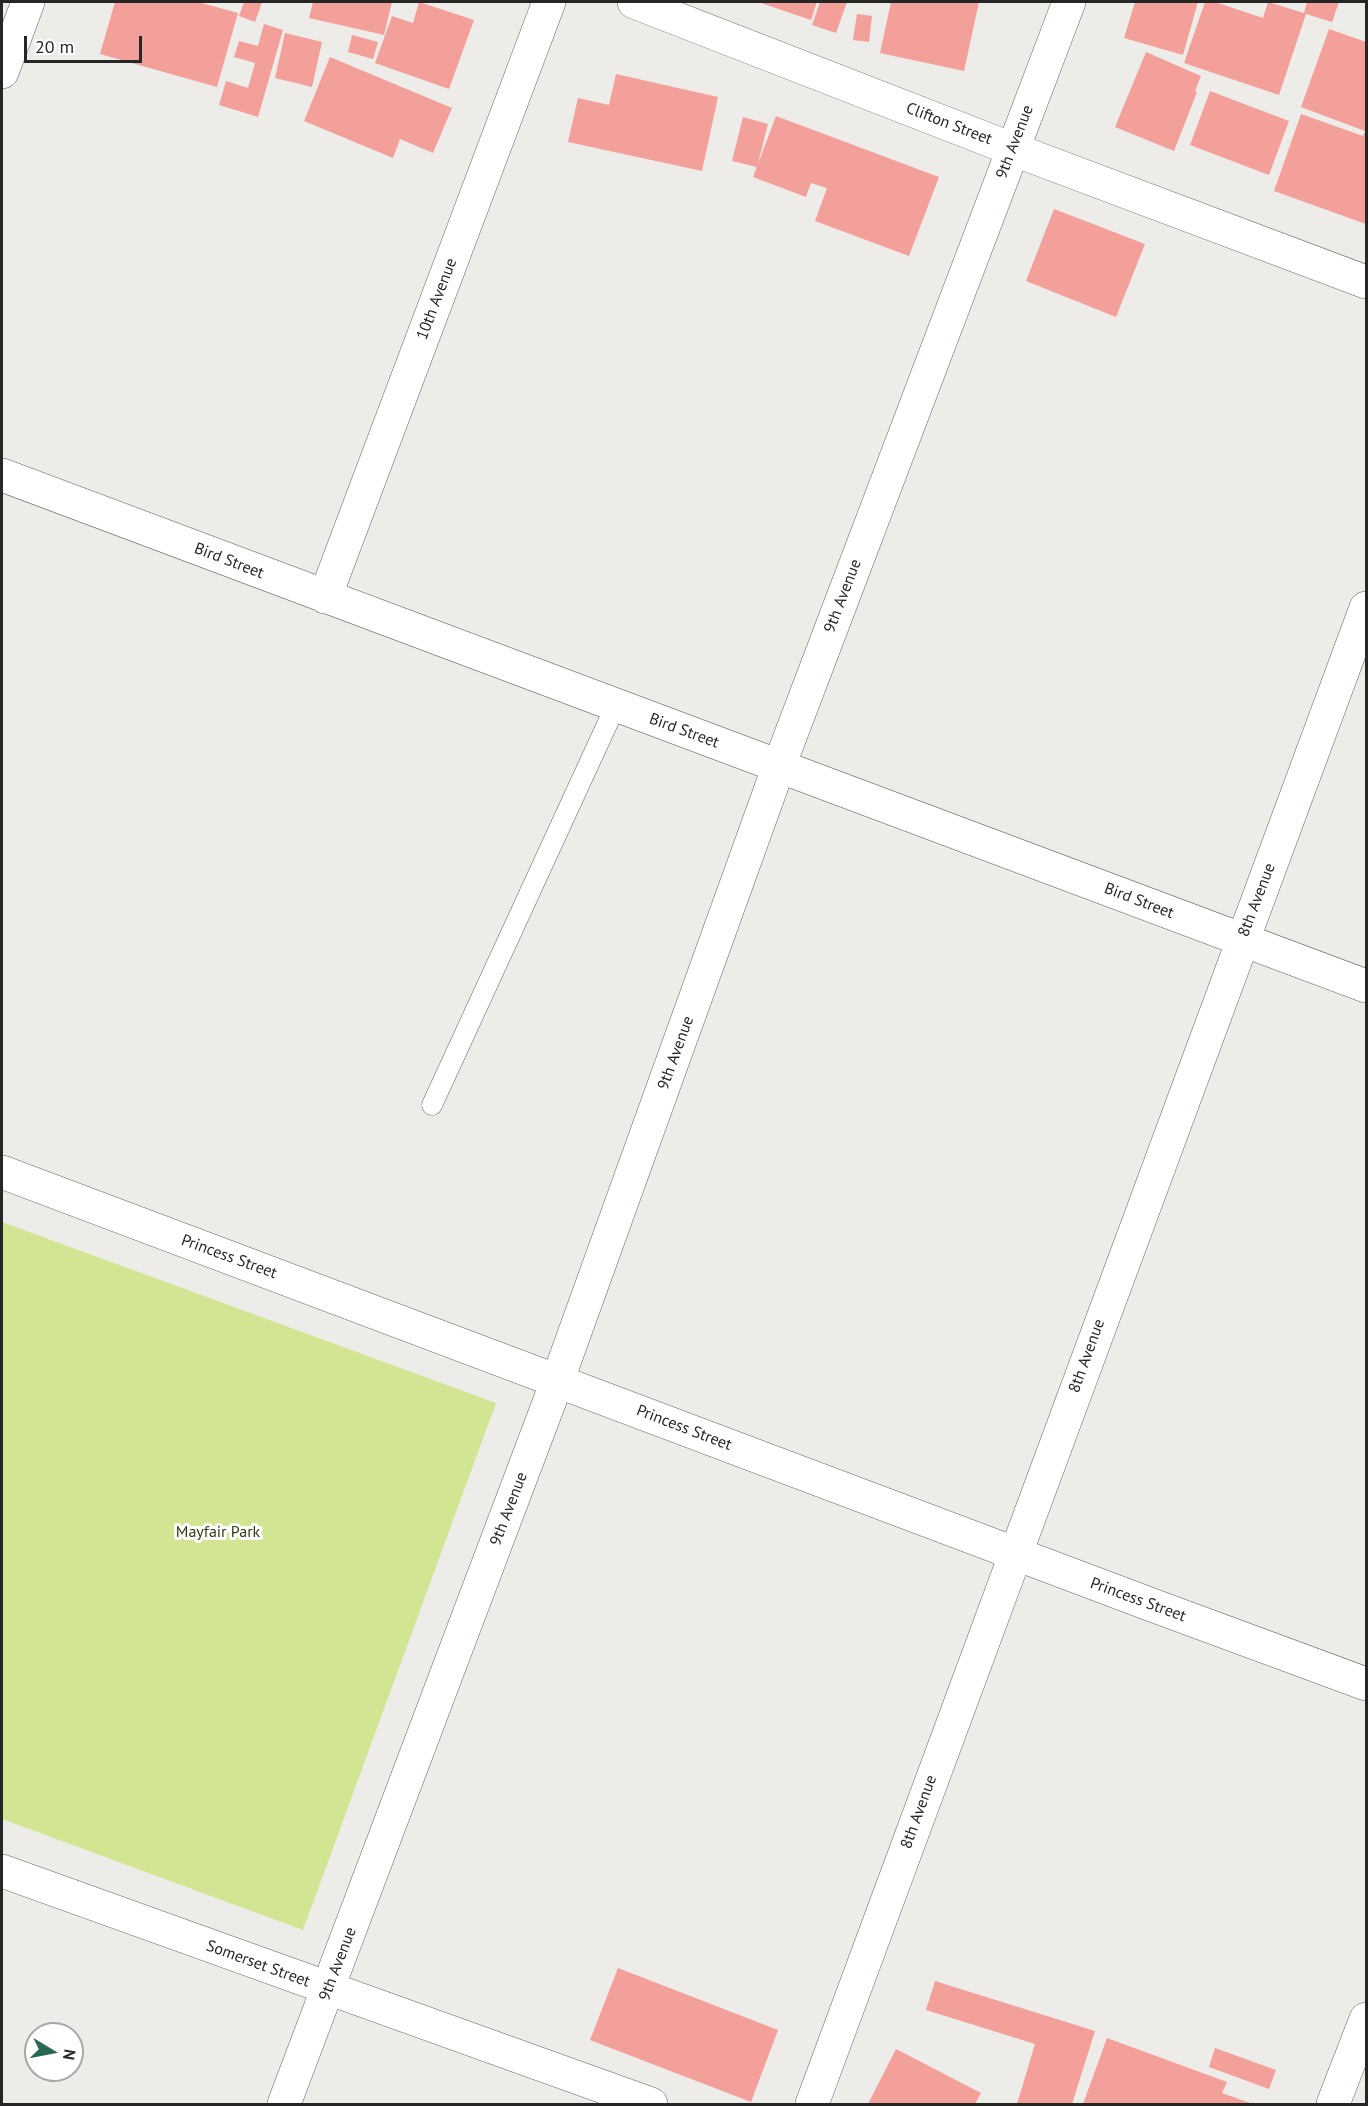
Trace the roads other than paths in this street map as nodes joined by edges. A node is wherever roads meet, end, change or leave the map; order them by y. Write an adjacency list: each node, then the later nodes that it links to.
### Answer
1 (28, 2): 5 (street)
2 (549, 2): 9 (street, 10th Avenue)
3 (634, 2): 6 (street, Clifton Street)
4 (1069, 2): 6 (street, 9th Avenue)
5 (2, 72)
6 (1012, 149): 7 (street, Clifton Street); 12 (street, 9th Avenue)
7 (1366, 282)
8 (2, 475): 9 (street, Bird Street)
9 (325, 597): 11 (street, Bird Street)
10 (1366, 608): 13 (street, 8th Avenue)
11 (616, 705): 12 (street, Bird Street); 15 (lane)
12 (779, 766): 13 (street, Bird Street); 17 (street, 9th Avenue)
13 (1242, 940): 14 (street, Bird Street); 18 (street, 8th Avenue)
14 (1366, 986)
15 (432, 1105)
16 (2, 1172): 17 (street, Princess Street)
17 (558, 1379): 18 (street, Princess Street); 21 (street, 9th Avenue)
18 (1013, 1554): 19 (street, Princess Street); 25 (street, 8th Avenue)
19 (1366, 1684)
20 (2, 1871): 21 (street, Somerset Street)
21 (328, 1989): 23 (street, 9th Avenue); 24 (street, Somerset Street)
22 (1366, 2019): 26 (street)
23 (284, 2104)
24 (651, 2104)
25 (812, 2104)
26 (1333, 2104)

